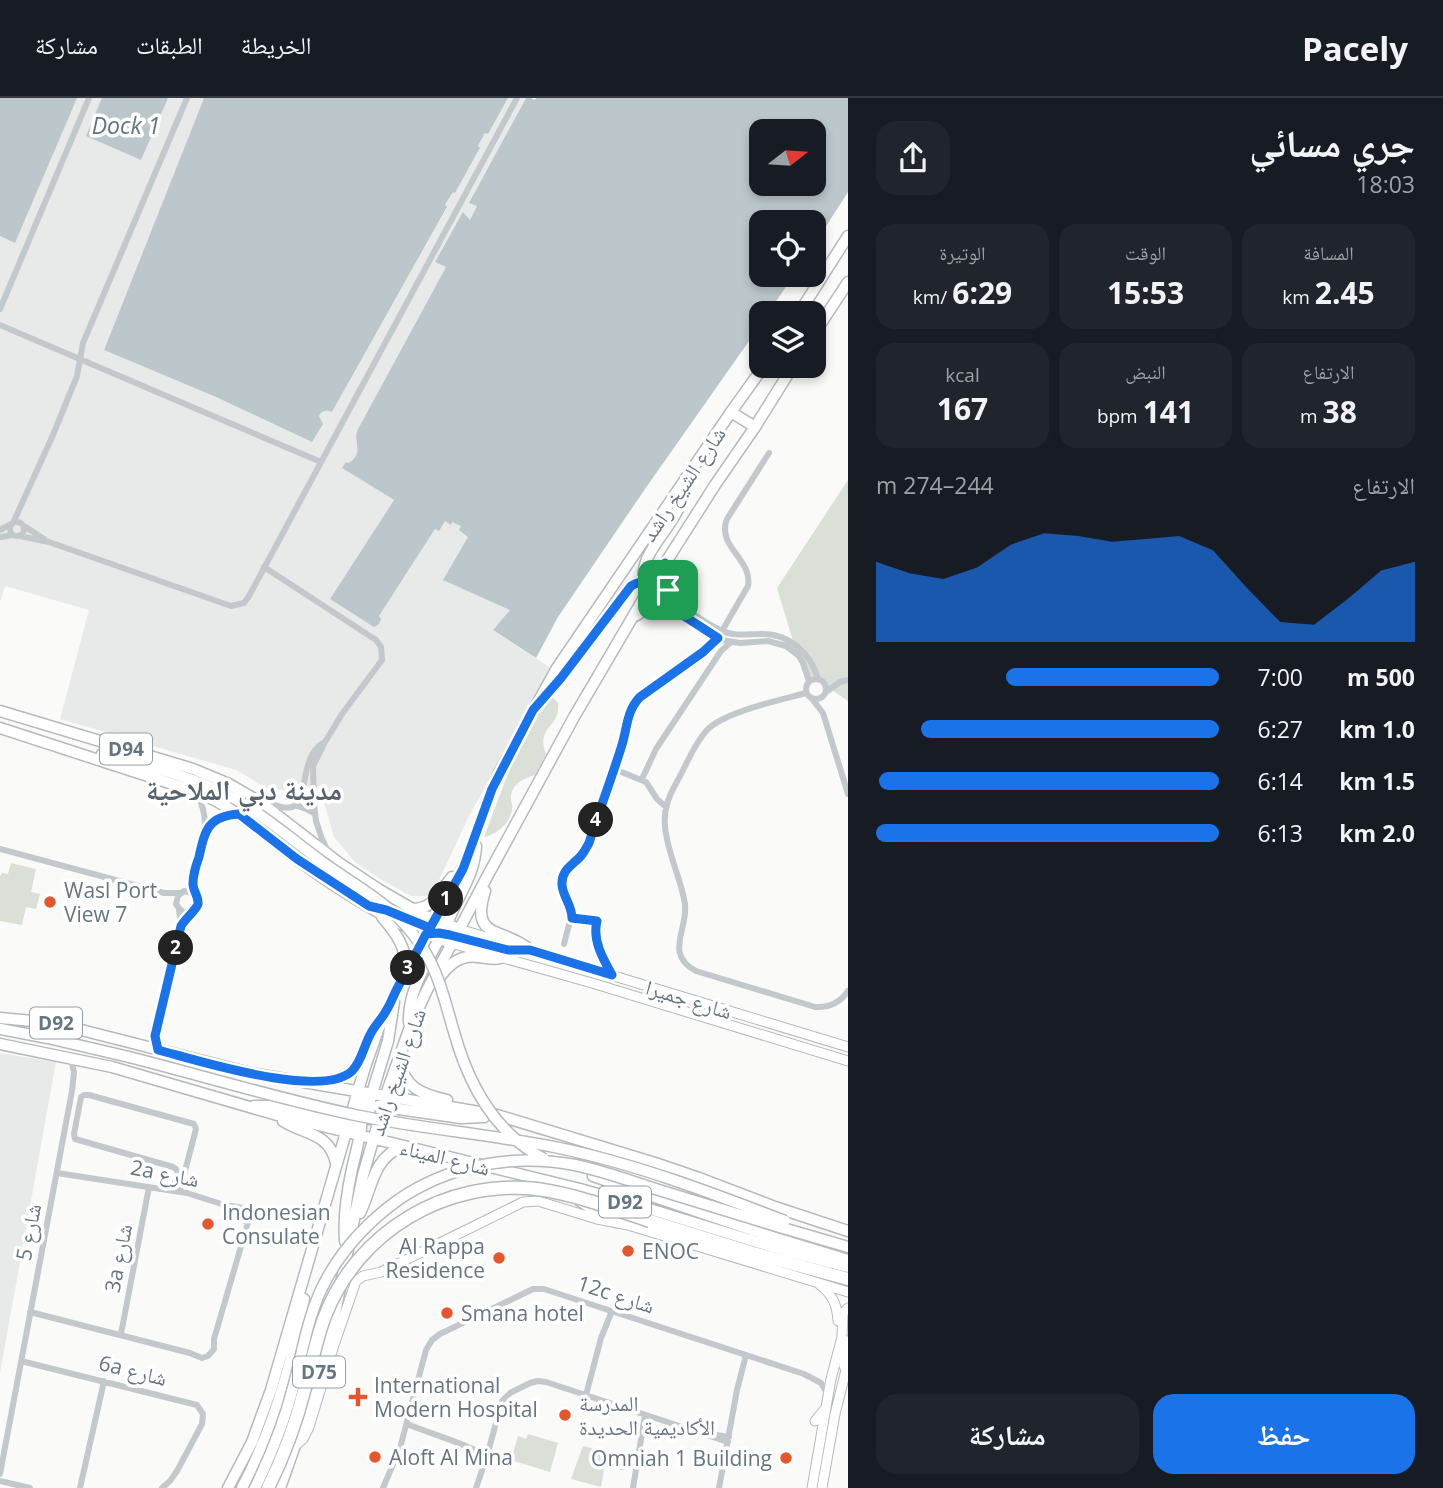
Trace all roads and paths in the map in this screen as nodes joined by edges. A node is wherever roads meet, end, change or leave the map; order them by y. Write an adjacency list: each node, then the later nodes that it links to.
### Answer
1 (89, 98): 7 (street)
2 (187, 98): 10 (street)
3 (517, 98): 16 (street)
4 (848, 236): 6 (main road)
5 (848, 282): 8 (main road)
6 (807, 301)
7 (0, 309)
8 (826, 316)
9 (0, 325): 10 (street)
10 (80, 359): 16 (street); 18 (street)
11 (755, 378): 13 (main road, شارع الشيخ راشد / D75)
12 (786, 378): 14 (main road, شارع الشيخ راشد / D75)
13 (731, 412): 14 (main road); 17 (main road, شارع الشيخ راشد / D75)
14 (755, 428): 25 (main road, شارع الشيخ راشد / D75)
15 (769, 453): 30 (street)
16 (321, 462): 26 (street)
17 (692, 471): 27 (main road); 39 (main road, شارع الشيخ راشد / D75)
18 (22, 504): 19 (street); 20 (street)
19 (12, 523): 20 (street); 21 (street); 22 (street)
20 (23, 525): 22 (street); 24 (street)
21 (0, 530)
22 (16, 536): 23 (street); 24 (street)
23 (0, 537)
24 (49, 542): 26 (street)
25 (665, 563): 27 (main road, شارع الشيخ راشد / D75); 28 (main road)
26 (264, 567): 44 (street)
27 (648, 586): 28 (street); 29 (main road, شارع الشيخ راشد / D75); 39 (main road)
28 (668, 601): 29 (main road); 30 (street)
29 (630, 622): 59 (main road, شارع الشيخ راشد / D75)
30 (720, 635): 31 (street); 32 (street); 45 (street)
31 (731, 642): 34 (street); 46 (street)
32 (819, 680): 34 (street); 35 (street); 37 (street)
33 (848, 680): 35 (street)
34 (809, 681): 36 (street)
35 (840, 682): 37 (street)
36 (806, 692): 38 (street); 51 (street)
37 (825, 694): 38 (street); 41 (street)
38 (812, 699): 41 (street)
39 (533, 710): 55 (main road, شارع الشيخ راشد / D75)
40 (0, 711): 49 (main road, شارع جميرا / D94)
41 (823, 713): 48 (street)
42 (0, 728): 43 (main road, D94)
43 (41, 741): 47 (main road, D94); 49 (main road)
44 (325, 742): 50 (street); 53 (street)
45 (614, 769): 46 (street); 69 (street)
46 (642, 779): 51 (street)
47 (197, 792): 52 (main road, D94); 54 (street)
48 (848, 794)
49 (244, 798): 50 (street); 57 (main road, شارع جميرا / D94); 116 (main road, bridge)
50 (295, 806): 53 (street)
51 (666, 807): 77 (street)
52 (239, 814): 54 (street); 65 (main road, D94)
53 (315, 814): 57 (street)
54 (204, 836): 60 (street)
55 (476, 836): 58 (main road, شارع الشيخ راشد / D75); 71 (main road)
56 (0, 849): 63 (street)
57 (339, 863): 66 (main road, شارع جميرا / D94)
58 (463, 869): 66 (main road); 71 (main road, شارع الشيخ راشد / D75)
59 (488, 875): 71 (main road, شارع الشيخ راشد / D75); 73 (main road)
60 (194, 876): 61 (street); 62 (street)
61 (182, 892): 62 (street); 63 (street); 64 (street)
62 (194, 893): 68 (street)
63 (164, 894): 64 (street)
64 (176, 902): 67 (street)
65 (369, 906): 71 (main road); 75 (main road)
66 (412, 908): 71 (main road, شارع جميرا / D94)
67 (179, 909): 68 (street); 70 (street)
68 (190, 912): 70 (street)
69 (572, 918): 72 (street); 76 (street)
70 (181, 926): 84 (street)
71 (443, 932): 73 (main road); 74 (main road, شارع جميرا / D94); 75 (main road, شارع الشيخ راشد / D75); 78 (main road, شارع الشيخ راشد / D75); 82 (main road)
72 (564, 944)
73 (530, 950): 76 (main road, شارع جميرا)
74 (501, 958): 78 (main road); 91 (main road, شارع جميرا / D94)
75 (406, 970): 79 (main road, شارع الشيخ راشد / D75)
76 (612, 975): 87 (main road, شارع جميرا)
77 (848, 991)
78 (426, 992): 82 (main road, شارع الشيخ راشد / D75)
79 (394, 995): 80 (main road, شارع الشيخ راشد / D75); 99 (main road, شارع الشيخ راشد)
80 (386, 1012): 94 (main road); 95 (main road, شارع الشيخ راشد / D75)
81 (0, 1020): 86 (main road, D92)
82 (410, 1027): 90 (main road, شارع الشيخ راشد / D75)
83 (0, 1029): 116 (main road, bridge)
84 (155, 1036): 86 (street); 88 (street)
85 (0, 1044): 89 (main road, شارع الميناء / D92)
86 (145, 1047): 88 (main road, D92)
87 (848, 1047)
88 (158, 1050): 94 (main road, D92)
89 (70, 1058): 92 (main road, شارع الميناء / D92); 93 (street, شارع 5)
90 (398, 1058): 96 (main road, شارع الشيخ راشد / D75); 98 (main road)
91 (848, 1060)
92 (85, 1061): 93 (street, شارع 5); 97 (main road, شارع الميناء / D92)
93 (74, 1078): 107 (street, شارع 5)
94 (291, 1081): 95 (main road, D92)
95 (358, 1092): 99 (main road)
96 (382, 1106): 98 (main road, شارع الميناء / D92); 99 (main road, شارع الميناء / D92); 101 (main road); 102 (main road); 104 (main road, شارع الشيخ راشد / D75)
97 (248, 1107): 99 (main road); 100 (main road, شارع الميناء / D92)
98 (472, 1111): 101 (main road, شارع الميناء / D92)
99 (358, 1112): 100 (main road, شارع الميناء / D92); 102 (main road); 102 (main road); 103 (main road, شارع الميناء / D92); 106 (main road, شارع الشيخ راشد / D75)
100 (277, 1115): 106 (main road)
101 (497, 1115): 112 (main road, شارع الميناء / D92)
102 (366, 1122): 103 (main road); 104 (main road)
103 (360, 1136): 104 (main road, شارع الميناء / D92); 119 (main road)
104 (373, 1139): 105 (main road, شارع الميناء / D92); 114 (main road, شارع الشيخ راشد / D75)
105 (402, 1146): 109 (main road, شارع الميناء / D92); 114 (main road)
106 (336, 1166): 120 (main road, شارع الشيخ راشد / D75)
107 (57, 1171): 110 (street, 2a شارع); 128 (street, شارع 5)
108 (180, 1177): 108 (street); 111 (street)
109 (562, 1185): 113 (main road); 122 (main road, شارع الميناء / D92)
110 (149, 1187): 111 (street, 2a شارع); 129 (street, 3a شارع)
111 (176, 1191): 129 (street, 2a شارع)
112 (794, 1213): 115 (main road); 117 (main road, شارع الميناء / D92)
113 (617, 1222): 123 (main road); 148 (main road)
114 (353, 1224): 119 (main road, شارع الشيخ راشد / D75)
115 (848, 1226)
116 (783, 1230): 118 (main road); 121 (main road); 163 (main road, bridge)
117 (848, 1231)
118 (848, 1247)
119 (348, 1254): 148 (main road, شارع الشيخ راشد / D75)
120 (309, 1258): 161 (main road, شارع الشيخ راشد / D75); 162 (main road)
121 (848, 1259)
122 (848, 1267)
123 (818, 1277): 124 (highway); 125 (main road); 131 (main road); 164 (highway, bridge)
124 (848, 1281)
125 (848, 1292)
126 (848, 1308): 131 (main road)
127 (610, 1311): 132 (street, 12c شارع); 139 (street); 144 (street, 12c شارع)
128 (30, 1315): 129 (street); 134 (street, شارع 5)
129 (121, 1335)
130 (848, 1341): 138 (main road)
131 (837, 1354): 136 (main road)
132 (744, 1355): 135 (street, 12c شارع); 146 (street)
133 (848, 1362): 138 (main road)
134 (21, 1363): 137 (street, 6a شارع); 145 (street, شارع 5)
135 (804, 1374): 136 (street, 12c شارع); 140 (street, 12c شارع)
136 (831, 1379): 140 (main road); 141 (main road)
137 (102, 1381): 159 (street); 160 (street, 6a شارع)
138 (844, 1385): 141 (main road)
139 (583, 1394): 142 (street); 149 (street)
140 (827, 1402): 143 (main road); 170 (main road)
141 (835, 1414): 156 (main road)
142 (648, 1416): 146 (street); 151 (street)
143 (815, 1421)
144 (406, 1427): 147 (street); 166 (street)
145 (4, 1429): 153 (street, شارع 5)
146 (728, 1440): 169 (street)
147 (464, 1445): 149 (street); 150 (street)
148 (296, 1446): 165 (main road, شارع الشيخ راشد / D75)
149 (489, 1448): 150 (street)
150 (487, 1457): 167 (street)
151 (638, 1457): 152 (street); 168 (street)
152 (622, 1467)
153 (0, 1474)
154 (830, 1474): 156 (main road)
155 (0, 1483): 157 (street); 158 (street)
156 (822, 1486)
157 (19, 1488)
158 (30, 1488)
159 (81, 1488)
160 (162, 1488)
161 (228, 1488)
162 (242, 1488)
163 (255, 1488)
164 (268, 1488)
165 (280, 1488)
166 (383, 1488)
167 (476, 1488)
168 (632, 1488)
169 (719, 1488)
170 (813, 1488)

